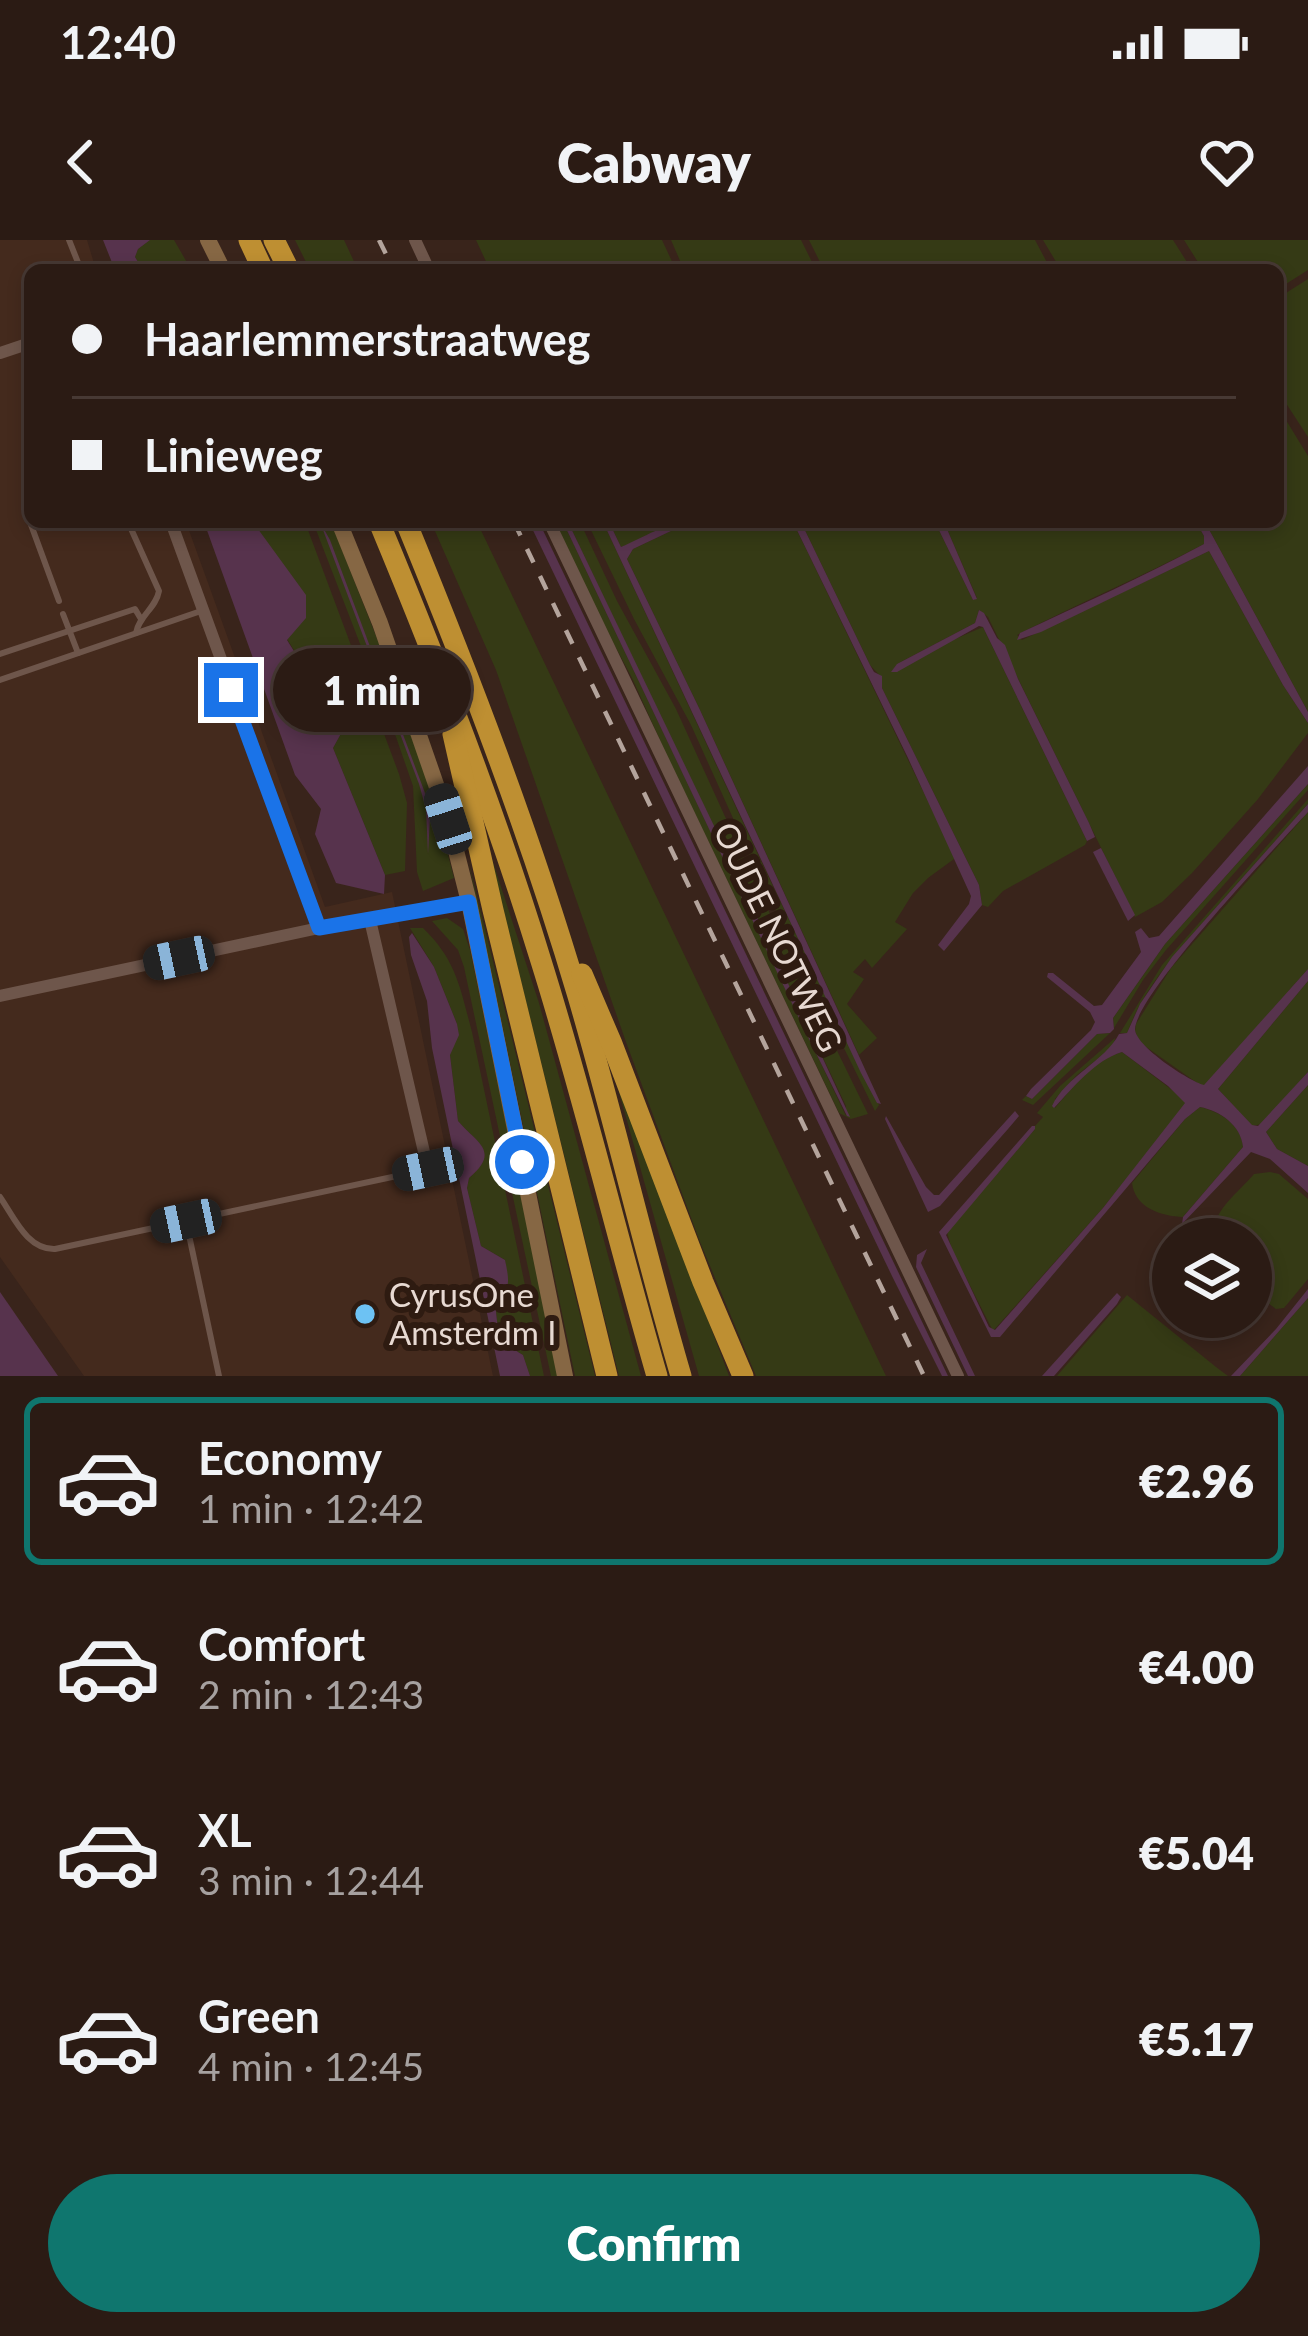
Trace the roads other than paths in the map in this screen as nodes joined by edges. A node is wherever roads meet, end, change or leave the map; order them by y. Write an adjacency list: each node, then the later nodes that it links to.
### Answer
1 (32, 528): 8 (lane)
2 (131, 528): 11 (lane)
3 (173, 528): 9 (street)
4 (341, 528): 18 (main road)
5 (381, 528): 16 (highway)
6 (408, 528): 19 (highway)
7 (552, 528): 32 (street, OUDE NOTWEG)
8 (59, 602)
9 (202, 611): 13 (lane); 21 (street)
10 (63, 614): 12 (lane)
11 (141, 619): 12 (lane); 13 (lane)
12 (69, 631): 14 (lane); 15 (lane)
13 (136, 633): 14 (lane)
14 (78, 653): 17 (lane)
15 (0, 654)
16 (437, 663): 28 (highway); 29 (highway)
17 (0, 680)
18 (469, 902): 20 (street); 27 (main road)
19 (551, 909): 30 (highway); 31 (highway)
20 (370, 920): 21 (street); 23 (street)
21 (319, 928): 22 (street)
22 (0, 996)
23 (428, 1169): 25 (lane)
24 (0, 1197): 25 (lane)
25 (186, 1221): 26 (lane)
26 (219, 1376)
27 (565, 1376)
28 (607, 1376)
29 (657, 1376)
30 (681, 1376)
31 (743, 1376)
32 (958, 1376)

